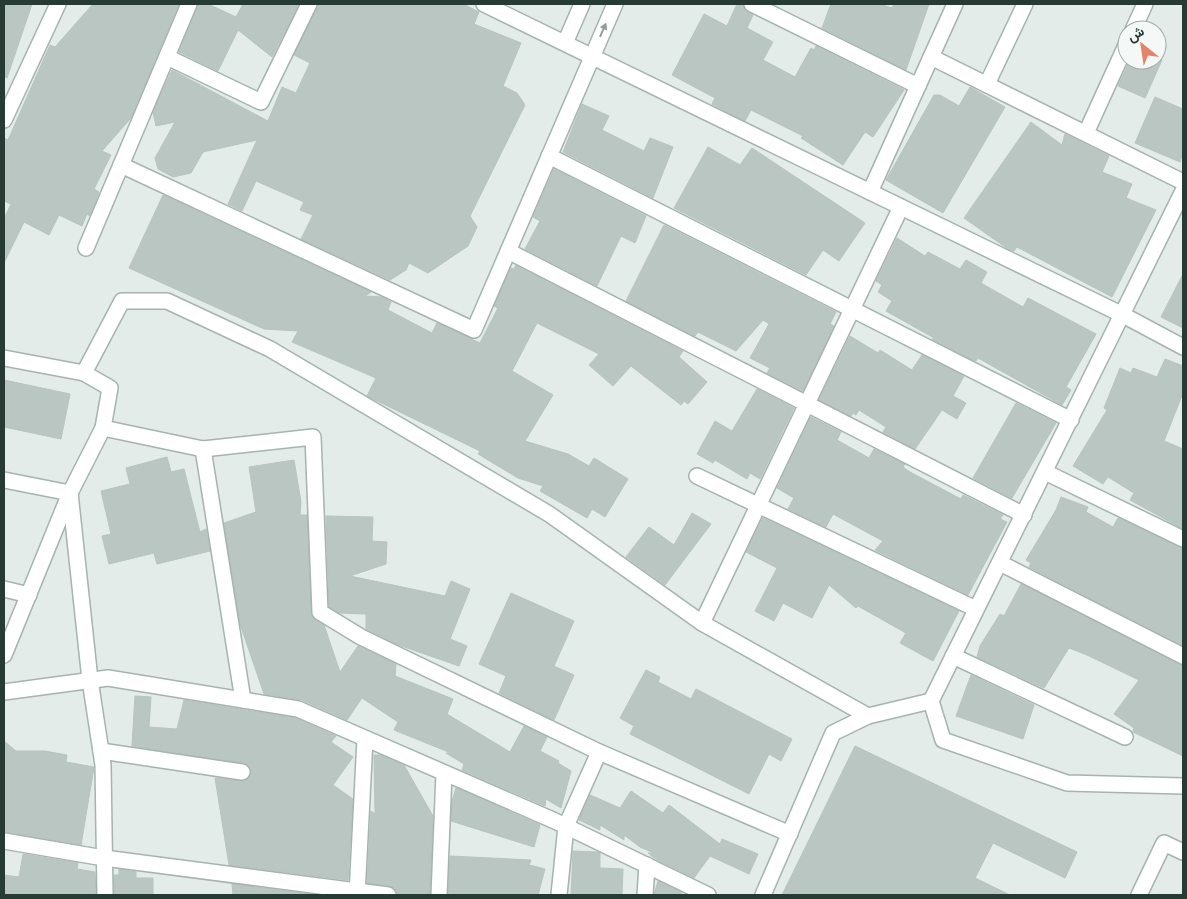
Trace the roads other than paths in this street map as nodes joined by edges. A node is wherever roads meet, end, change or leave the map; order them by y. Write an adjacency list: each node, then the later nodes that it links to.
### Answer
1 (58, 4): 19 (street)
2 (189, 4): 14 (street)
3 (309, 4): 14 (street)
4 (484, 4): 12 (street)
5 (582, 4): 12 (street)
6 (615, 4): 13 (street, one-way to 6)
7 (752, 4): 18 (street)
8 (955, 4): 15 (street)
9 (1025, 4): 17 (street)
10 (1145, 4): 11 (street)
11 (1138, 20)
12 (565, 43): 13 (street)
13 (592, 56): 21 (street); 25 (street)
14 (167, 57): 22 (street)
15 (931, 57): 17 (street); 18 (street)
16 (1117, 65): 20 (street)
17 (986, 84): 20 (street)
18 (918, 86): 25 (street)
19 (4, 120)
20 (1086, 134): 23 (street)
21 (549, 156): 28 (street); 29 (street)
22 (121, 165): 27 (street); 28 (street)
23 (1183, 182)
24 (1183, 191): 30 (street)
25 (870, 192): 26 (street)
26 (901, 207): 29 (street); 30 (street)
27 (86, 248)
28 (508, 251): 34 (street)
29 (852, 309): 34 (street); 35 (street)
30 (1123, 315): 31 (street); 35 (street)
31 (1183, 347)
32 (4, 358): 33 (street)
33 (84, 373): 36 (street); 49 (street)
34 (806, 404): 42 (street); 43 (street)
35 (1071, 420): 38 (street)
36 (103, 428): 37 (street); 41 (street)
37 (203, 450): 55 (street); 61 (street)
38 (1045, 472): 43 (street); 44 (street)
39 (697, 476): 42 (street)
40 (4, 480): 41 (street)
41 (70, 493): 47 (street); 53 (street)
42 (758, 505): 48 (street); 49 (street)
43 (1024, 515): 45 (street)
44 (1183, 539)
45 (1000, 562): 48 (street); 52 (street)
46 (4, 588): 47 (street)
47 (29, 595): 50 (street)
48 (976, 610): 51 (street)
49 (702, 623): 57 (street)
50 (4, 655)
51 (953, 656): 56 (street); 58 (street)
52 (1183, 656)
53 (90, 680): 54 (street); 55 (street); 60 (street)
54 (4, 692)
55 (243, 700): 59 (street)
56 (931, 701): 57 (street); 64 (street)
57 (868, 716): 66 (street)
58 (1125, 737)
59 (365, 739): 63 (street); 71 (street)
60 (101, 751): 62 (street); 69 (street)
61 (599, 752): 65 (street); 66 (street)
62 (242, 772)
63 (444, 773): 65 (street); 74 (street)
64 (1183, 786)
65 (566, 826): 70 (street); 75 (street)
66 (790, 834): 78 (street)
67 (4, 841): 69 (street)
68 (1183, 852): 79 (street)
69 (104, 858): 71 (street); 72 (street)
70 (647, 865): 76 (street); 77 (street)
71 (357, 892): 73 (street)
72 (105, 895)
73 (388, 895)
74 (439, 895)
75 (559, 895)
76 (644, 895)
77 (708, 895)
78 (763, 895)
79 (1139, 895)

